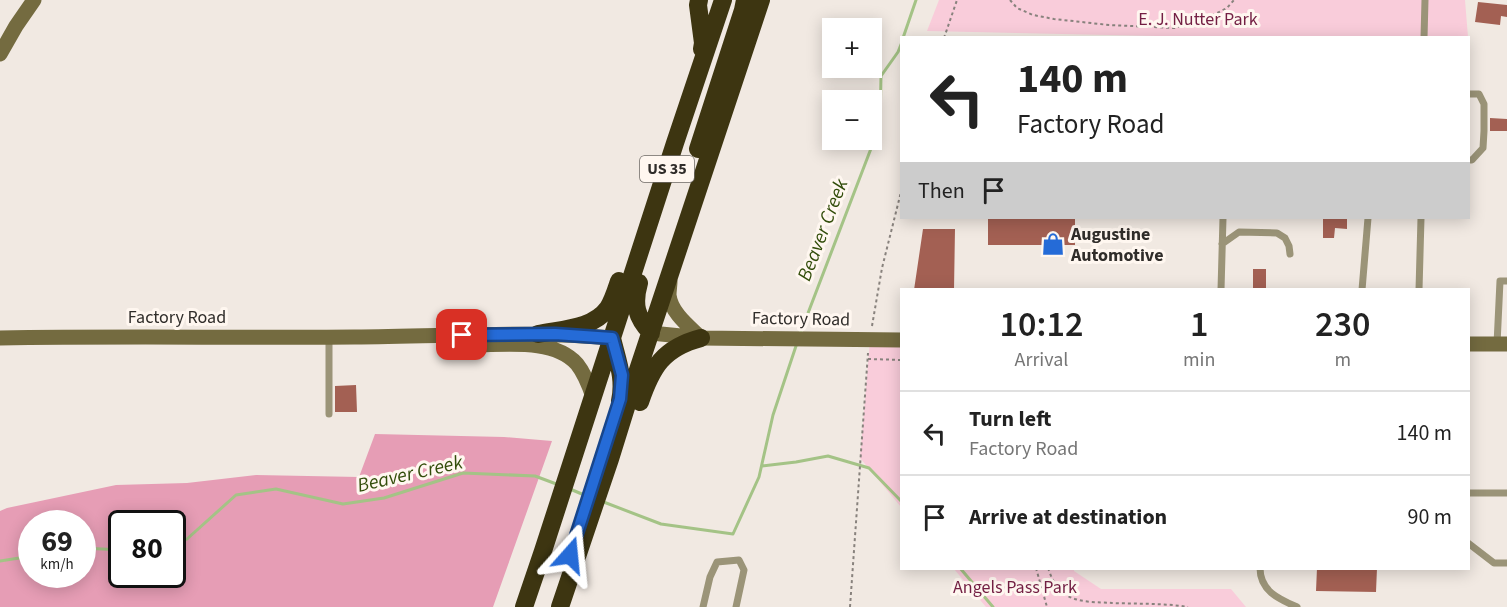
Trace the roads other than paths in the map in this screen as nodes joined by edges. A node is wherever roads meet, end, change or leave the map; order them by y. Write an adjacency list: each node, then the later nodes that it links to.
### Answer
1 (34, 0): 8 (street)
2 (699, 0): 9 (highway)
3 (723, 0): 9 (highway, US 35); 23 (highway)
4 (745, 0): 18 (highway)
5 (761, 0): 18 (highway, US 35)
6 (1425, 0): 7 (lane)
7 (1424, 36)
8 (0, 54)
9 (699, 70): 11 (highway, US 35)
10 (1470, 94): 12 (lane)
11 (675, 143): 24 (highway); 28 (highway, US 35)
12 (1470, 160)
13 (1223, 219): 16 (lane)
14 (1368, 219): 21 (lane)
15 (1421, 219): 22 (lane)
16 (1222, 244): 17 (lane); 20 (lane)
17 (1290, 254)
18 (670, 273): 23 (highway, US 35); 29 (street)
19 (1507, 281): 32 (lane)
20 (1221, 288)
21 (1362, 288)
22 (1419, 288)
23 (651, 333): 29 (street, Factory Road); 35 (highway, US 35)
24 (538, 334): 26 (street, Factory Road); 28 (street, Factory Road)
25 (329, 337): 26 (street, Factory Road); 27 (street, Factory Road); 34 (lane)
26 (355, 337): 33 (street, Factory Road)
27 (0, 338)
28 (612, 338): 33 (highway, US 35); 35 (highway)
29 (701, 338): 30 (street, Factory Road); 35 (highway)
30 (900, 340)
31 (1470, 344): 32 (street)
32 (1502, 344)
33 (593, 397): 35 (highway, US 35)
34 (329, 414)
35 (599, 456): 38 (highway, US 35); 38 (highway, US 35)
36 (1470, 493): 37 (lane)
37 (1507, 493)
38 (573, 534): 42 (highway, US 35); 43 (highway, US 35); 46 (highway)
39 (1470, 545): 40 (lane)
40 (1507, 562)
41 (1260, 570): 49 (lane)
42 (530, 588): 44 (highway); 45 (highway, US 35)
43 (562, 602)
44 (516, 607)
45 (524, 607)
46 (535, 607)
47 (704, 607): 48 (lane)
48 (736, 607)
49 (1297, 607)

